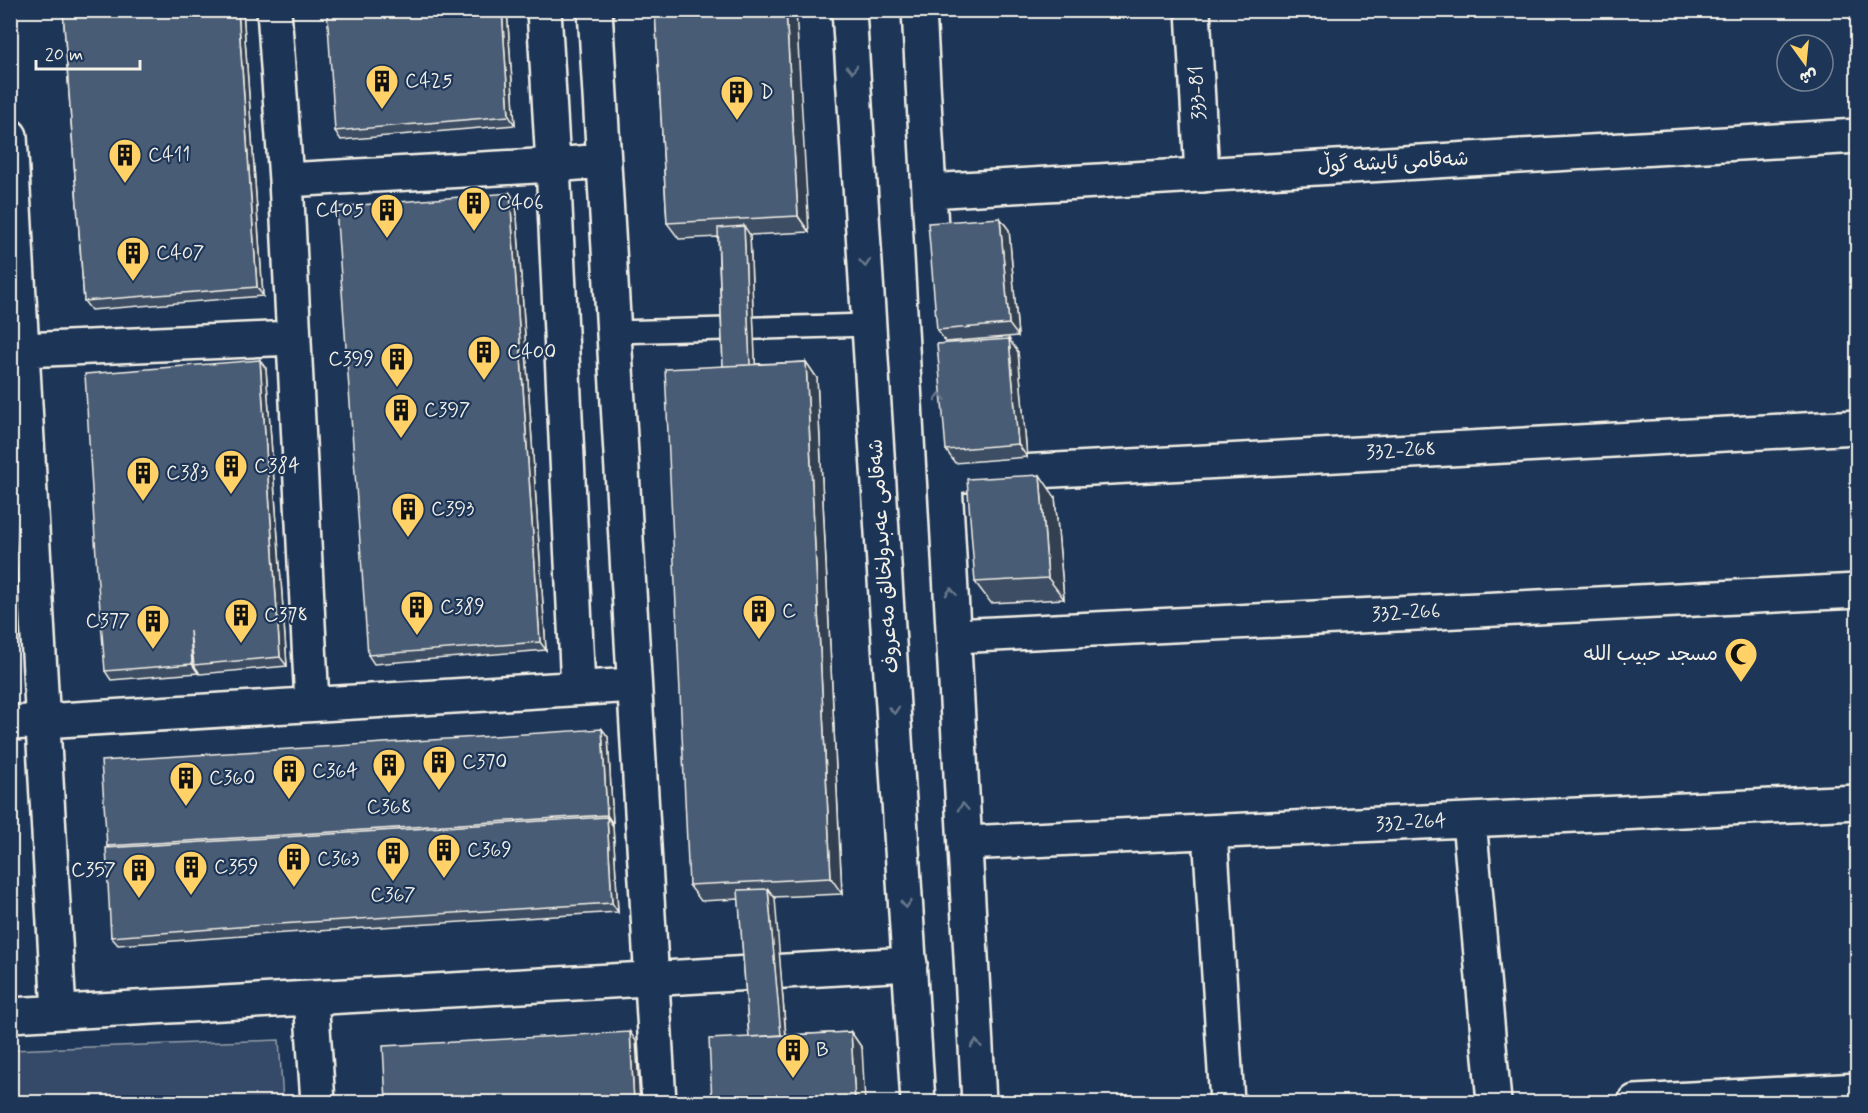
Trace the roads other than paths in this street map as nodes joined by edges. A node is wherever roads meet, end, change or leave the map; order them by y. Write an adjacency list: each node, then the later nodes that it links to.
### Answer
1 (274, 10): 12 (street)
2 (544, 10): 10 (street)
3 (595, 10): 9 (street)
4 (849, 10): 15 (street, شەقامی عەبدولخالق مەعروف, one-way to 15)
5 (919, 10): 14 (street)
6 (1193, 10): 11 (street, 333-81)
7 (10, 136): 13 (street)
8 (1857, 136): 11 (street, شەقامی ئایشە گوڵ)
9 (604, 161): 10 (street); 16 (street)
10 (553, 165): 12 (street); 25 (street)
11 (1202, 175): 14 (street, شەقامی ئایشە گوڵ)
12 (286, 180): 17 (street)
13 (12, 181): 18 (street)
14 (929, 191): 21 (street, one-way to 14)
15 (869, 325): 16 (lane); 33 (street, شەقامی عەبدولخالق مەعروف, one-way to 33)
16 (614, 332): 24 (street)
17 (294, 338): 18 (street); 26 (street)
18 (23, 350): 20 (street)
19 (1857, 427): 21 (street, 332-268)
20 (19, 450): 27 (street)
21 (945, 476): 23 (street, one-way to 21)
22 (1857, 591): 23 (street, 332-266)
23 (954, 636): 32 (street, one-way to 23)
24 (634, 685): 25 (street); 34 (street)
25 (578, 688): 26 (street)
26 (312, 704): 27 (street)
27 (43, 722): 28 (street); 36 (street)
28 (10, 723)
29 (1857, 802): 30 (street, 332-264)
30 (1469, 820): 31 (street, 332-264); 44 (street)
31 (1210, 832): 32 (street, 332-264); 43 (street)
32 (965, 843): 42 (street, one-way to 32)
33 (910, 964): 34 (street); 41 (street, شەقامی عەبدولخالق مەعروف)
34 (652, 980): 35 (street); 40 (street)
35 (311, 998): 36 (street); 39 (street)
36 (59, 1012): 37 (street)
37 (10, 1015)
38 (1857, 1090): 45 (street)
39 (318, 1102)
40 (659, 1102)
41 (918, 1102)
42 (979, 1102)
43 (1227, 1102)
44 (1494, 1102)
45 (1635, 1102)

